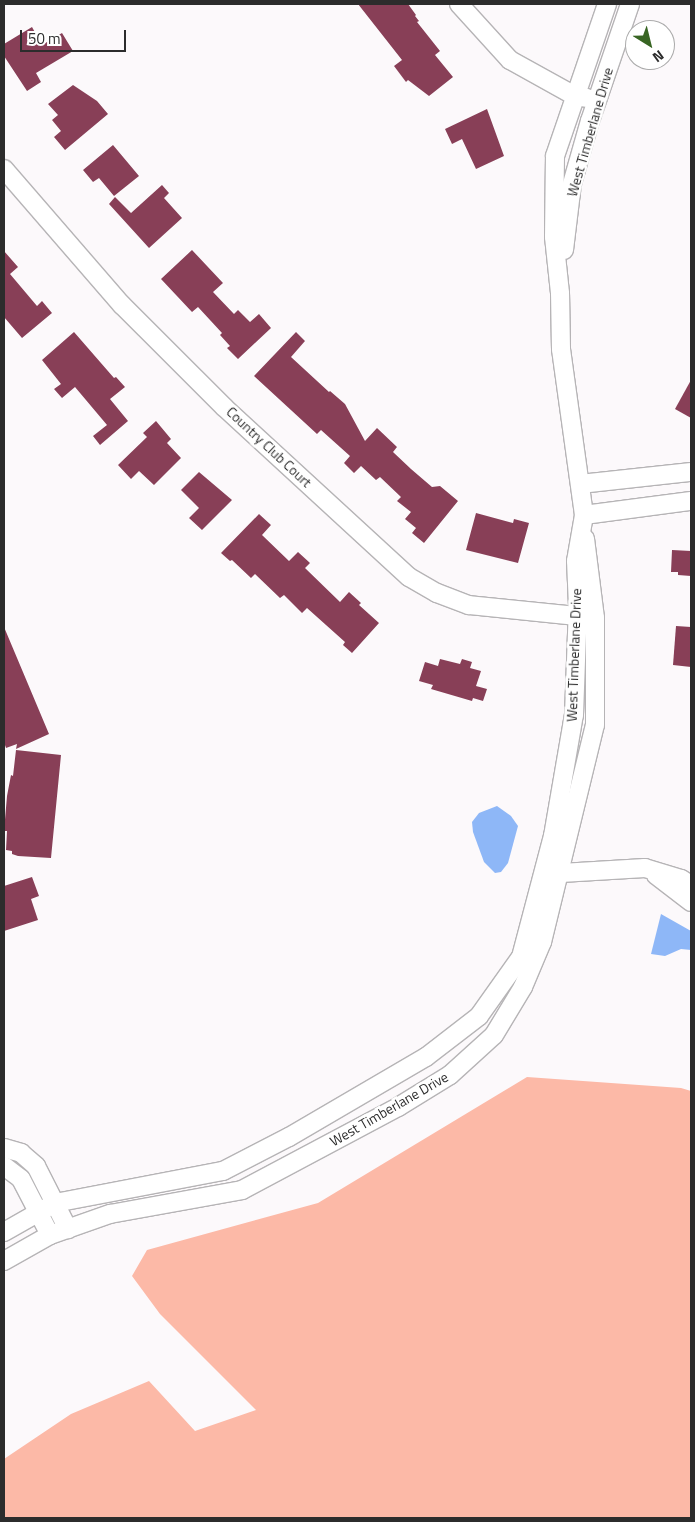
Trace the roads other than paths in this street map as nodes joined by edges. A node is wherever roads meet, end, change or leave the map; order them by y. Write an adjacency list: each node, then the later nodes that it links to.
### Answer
1 (459, 4): 4 (street)
2 (607, 4): 4 (street, West Timberlane Drive)
3 (630, 4): 5 (street, West Timberlane Drive)
4 (576, 96): 5 (street); 7 (street, West Timberlane Drive)
5 (597, 101): 7 (street, West Timberlane Drive)
6 (4, 169): 12 (street, Country Club Court)
7 (560, 293): 9 (street, West Timberlane Drive)
8 (691, 472): 9 (street)
9 (580, 484): 11 (street, West Timberlane Drive)
10 (691, 501): 11 (street)
11 (584, 521): 12 (street, West Timberlane Drive); 13 (street, West Timberlane Drive)
12 (577, 616): 13 (street, Country Club Court); 20 (street, West Timberlane Drive)
13 (595, 618): 15 (street, West Timberlane Drive)
14 (645, 868): 15 (street); 16 (street); 17 (street)
15 (561, 873): 22 (street, West Timberlane Drive)
16 (691, 886)
17 (691, 902)
18 (4, 1148): 20 (street)
19 (4, 1166): 21 (street)
20 (55, 1203): 21 (street, West Timberlane Drive); 22 (street)
21 (39, 1212): 23 (street, West Timberlane Drive); 24 (street)
22 (68, 1229): 24 (street, West Timberlane Drive)
23 (4, 1232)
24 (50, 1235): 25 (street, West Timberlane Drive)
25 (4, 1260)

